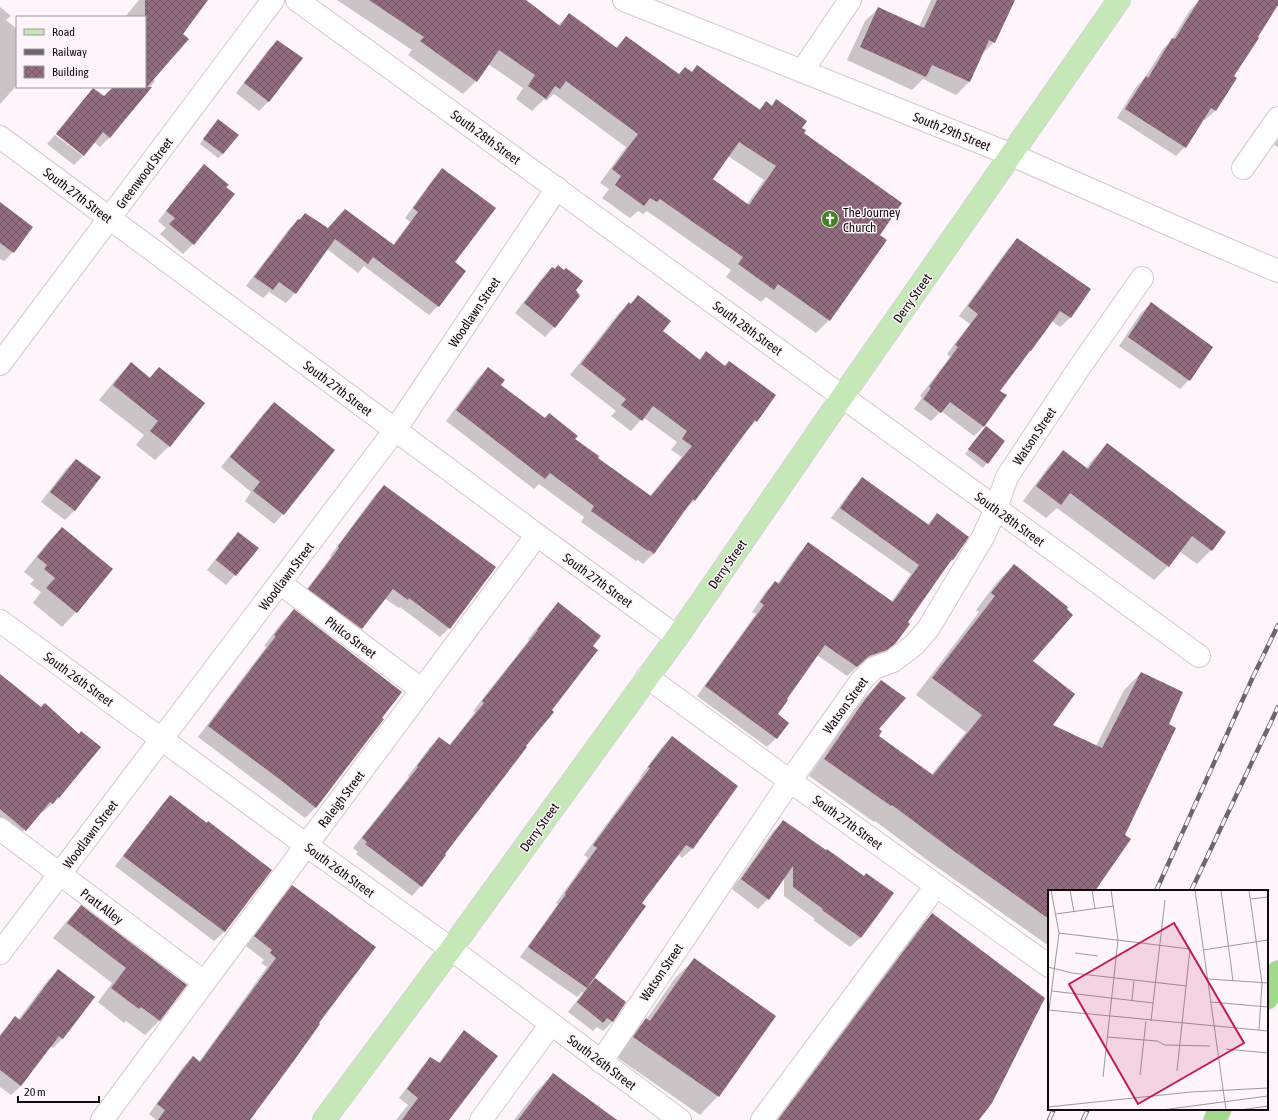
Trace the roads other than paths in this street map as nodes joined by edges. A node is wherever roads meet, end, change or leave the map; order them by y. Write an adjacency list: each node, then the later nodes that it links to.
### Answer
1 (273, 0): 12 (street, Greenwood Street)
2 (297, 0): 11 (street, South 28th Street)
3 (624, 0): 6 (street, South 29th Street)
4 (850, 0): 6 (street)
5 (1119, 0): 9 (main road, Derry Street)
6 (802, 71): 9 (street, South 29th Street)
7 (1278, 118): 10 (street)
8 (0, 137): 12 (street, South 27th Street)
9 (1012, 155): 13 (street, South 29th Street); 16 (main road, Derry Street)
10 (1243, 168)
11 (557, 188): 16 (street, South 28th Street); 17 (street, Woodlawn Street)
12 (110, 219): 15 (street, Greenwood Street); 17 (street, South 27th Street)
13 (1278, 271)
14 (1142, 278): 18 (street, Watson Street)
15 (0, 364)
16 (842, 397): 18 (street, South 28th Street); 22 (main road, Derry Street)
17 (396, 430): 19 (street, South 27th Street); 20 (street, Woodlawn Street)
18 (996, 508): 23 (street, South 28th Street); 27 (street, Watson Street)
19 (537, 535): 22 (street, South 27th Street); 25 (street, Raleigh Street)
20 (280, 583): 25 (street, Philco Street); 26 (street, Woodlawn Street)
21 (0, 621): 26 (street, South 26th Street)
22 (677, 637): 24 (main road, Derry Street)
23 (1198, 656)
24 (647, 677): 27 (street, South 27th Street); 32 (main road, Derry Street)
25 (422, 690): 29 (street, Raleigh Street)
26 (161, 740): 29 (street, South 26th Street); 30 (street, Woodlawn Street)
27 (790, 781): 31 (street, South 27th Street); 39 (street, Watson Street)
28 (0, 829): 30 (street, Pratt Alley)
29 (306, 845): 32 (street, South 26th Street); 36 (street, Raleigh Street)
30 (60, 874): 33 (street, Woodlawn Street); 36 (street, Pratt Alley)
31 (936, 886): 34 (street, South 27th Street); 45 (street)
32 (451, 949): 38 (street, South 26th Street); 42 (main road, Derry Street)
33 (0, 954)
34 (1048, 965)
35 (1278, 972): 37 (highway)
36 (204, 982): 41 (street, Raleigh Street)
37 (1268, 996)
38 (551, 1024): 39 (street, South 26th Street); 43 (street)
39 (601, 1062): 44 (street, South 26th Street)
40 (1220, 1110): 46 (highway)
41 (102, 1120)
42 (324, 1120)
43 (481, 1120)
44 (680, 1120)
45 (762, 1120)
46 (1215, 1120)

